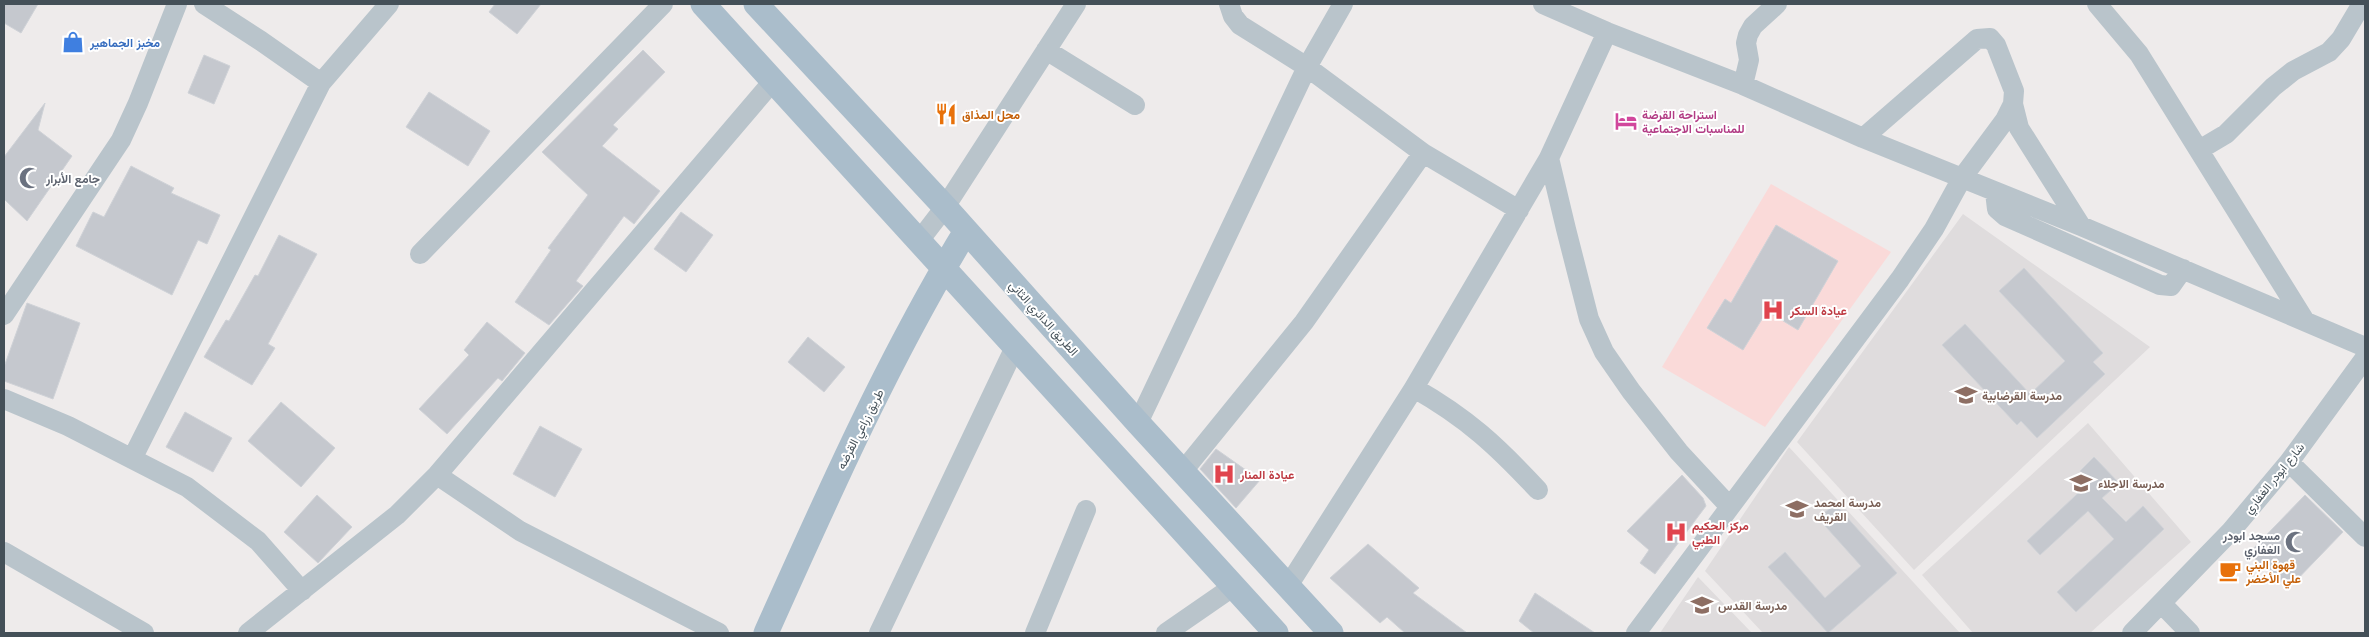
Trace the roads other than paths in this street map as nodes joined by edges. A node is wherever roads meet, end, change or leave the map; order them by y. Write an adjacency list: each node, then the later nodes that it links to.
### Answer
1 (177, 4): 36 (street)
2 (204, 4): 18 (street)
3 (389, 4): 18 (street)
4 (663, 4): 33 (street)
5 (703, 4): 17 (main road)
6 (756, 4): 28 (main road, الطريق الدائري الثاني)
7 (1076, 4): 15 (street)
8 (1229, 4): 16 (street)
9 (1343, 4): 16 (street)
10 (1543, 4): 14 (street)
11 (1777, 4): 19 (street)
12 (2097, 4): 23 (street)
13 (2361, 8): 23 (street)
14 (1607, 32): 19 (street); 25 (street)
15 (1046, 50): 21 (street); 28 (street)
16 (1307, 67): 24 (street); 43 (street)
17 (773, 81): 32 (main road); 47 (street)
18 (320, 83): 44 (street)
19 (1743, 85): 22 (street)
20 (2013, 104): 22 (street); 26 (street); 30 (street)
21 (1136, 105)
22 (1863, 138): 26 (street)
23 (2200, 150): 37 (street)
24 (1422, 152): 29 (street); 46 (street)
25 (1549, 158): 29 (street); 49 (street)
26 (1962, 178): 27 (street); 49 (street)
27 (1995, 192): 30 (street); 35 (street)
28 (945, 207): 31 (main road, الطريق الدائري الثاني); 32 (street)
29 (1519, 210): 41 (street)
30 (2081, 226): 35 (street)
31 (966, 231): 34 (main road, طريق زراعي القرضه); 43 (main road, الطريق الدائري الثاني)
32 (919, 241): 34 (main road)
33 (420, 254)
34 (942, 268): 38 (main road); 60 (main road, طريق زراعي القرضه)
35 (2183, 269): 37 (street)
36 (4, 316)
37 (2305, 321): 39 (street)
38 (1015, 347): 53 (main road); 61 (street)
39 (2365, 347)
40 (2365, 358): 45 (street, شارع ابودر الغفاري)
41 (1414, 388): 48 (street); 54 (street)
42 (4, 400): 44 (street)
43 (1138, 423): 46 (main road, الطريق الدائري الثاني)
44 (132, 459): 55 (street)
45 (2289, 462): 51 (street); 56 (street, شارع ابودر الغفاري)
46 (1183, 472): 54 (main road, الطريق الدائري الثاني)
47 (437, 475): 55 (street); 59 (street)
48 (1538, 490)
49 (1730, 507): 66 (street)
50 (1086, 510): 62 (street)
51 (2365, 537)
52 (4, 552): 57 (street)
53 (1234, 586): 63 (street); 64 (main road)
54 (1288, 586): 65 (main road, الطريق الدائري الثاني)
55 (302, 591): 58 (street)
56 (2162, 604): 67 (street, شارع ابودر الغفاري); 68 (street)
57 (144, 633)
58 (248, 633)
59 (718, 633)
60 (766, 633)
61 (879, 633)
62 (1035, 633)
63 (1166, 633)
64 (1276, 633)
65 (1331, 633)
66 (1636, 633)
67 (2132, 633)
68 (2190, 633)

